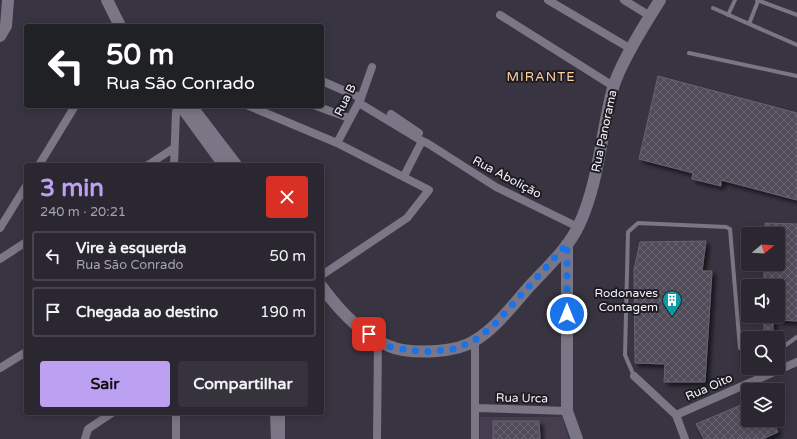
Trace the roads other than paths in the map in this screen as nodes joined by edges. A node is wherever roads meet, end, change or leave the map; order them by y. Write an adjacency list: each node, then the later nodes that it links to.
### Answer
1 (107, 0): 13 (street)
2 (548, 0): 17 (street)
3 (624, 0): 12 (street)
4 (660, 0): 12 (street, Rua Panorama)
5 (735, 0): 10 (lane)
6 (758, 0): 11 (lane); 14 (lane)
7 (5, 3): 15 (street)
8 (713, 8): 10 (lane)
9 (500, 15): 22 (street)
10 (728, 15): 14 (lane)
11 (797, 15)
12 (650, 16): 17 (street, Rua Panorama)
13 (119, 24)
14 (748, 24): 16 (lane)
15 (0, 36)
16 (797, 45)
17 (631, 49): 22 (street, Rua Panorama)
18 (689, 53): 20 (lane)
19 (372, 67): 23 (street, Rua B)
20 (797, 76)
21 (324, 82): 23 (street)
22 (613, 86): 42 (street, Rua Panorama)
23 (360, 101): 31 (street, Rua B); 32 (street)
24 (75, 108): 35 (street)
25 (178, 108): 34 (street)
26 (182, 108): 38 (street)
27 (193, 108): 39 (street)
28 (254, 108): 33 (street)
29 (322, 108): 31 (street)
30 (391, 114): 32 (street, Rua Abolição)
31 (349, 118): 33 (street, Rua B)
32 (425, 142): 40 (street); 42 (street, Rua Abolição)
33 (337, 143): 40 (street)
34 (174, 148): 36 (street); 37 (street)
35 (40, 163)
36 (151, 163)
37 (174, 163)
38 (223, 163)
39 (234, 163)
40 (404, 176): 47 (street)
41 (24, 189): 43 (street)
42 (578, 227): 45 (street, Rua Panorama)
43 (0, 228)
44 (24, 243): 46 (street)
45 (567, 244): 51 (street, Rua Panorama); 61 (street)
46 (0, 259)
47 (324, 274)
48 (324, 290): 50 (street, Rua Panorama)
49 (797, 337): 52 (lane)
50 (378, 341): 51 (street, Rua Panorama); 71 (street)
51 (474, 341): 60 (street)
52 (785, 346)
53 (740, 348): 59 (lane)
54 (24, 353): 57 (street)
55 (797, 362): 56 (street, Rua Oito)
56 (785, 366)
57 (0, 368)
58 (760, 375): 66 (street, Rua Oito)
59 (634, 376): 66 (street)
60 (476, 408): 61 (street, Rua Urca); 72 (street)
61 (567, 411): 73 (street)
62 (109, 415): 67 (street)
63 (176, 415): 68 (street)
64 (274, 415): 69 (street)
65 (282, 415): 70 (street)
66 (676, 415): 74 (street)
67 (85, 439)
68 (176, 439)
69 (274, 439)
70 (281, 439)
71 (377, 439)
72 (475, 439)
73 (576, 439)
74 (685, 439)

